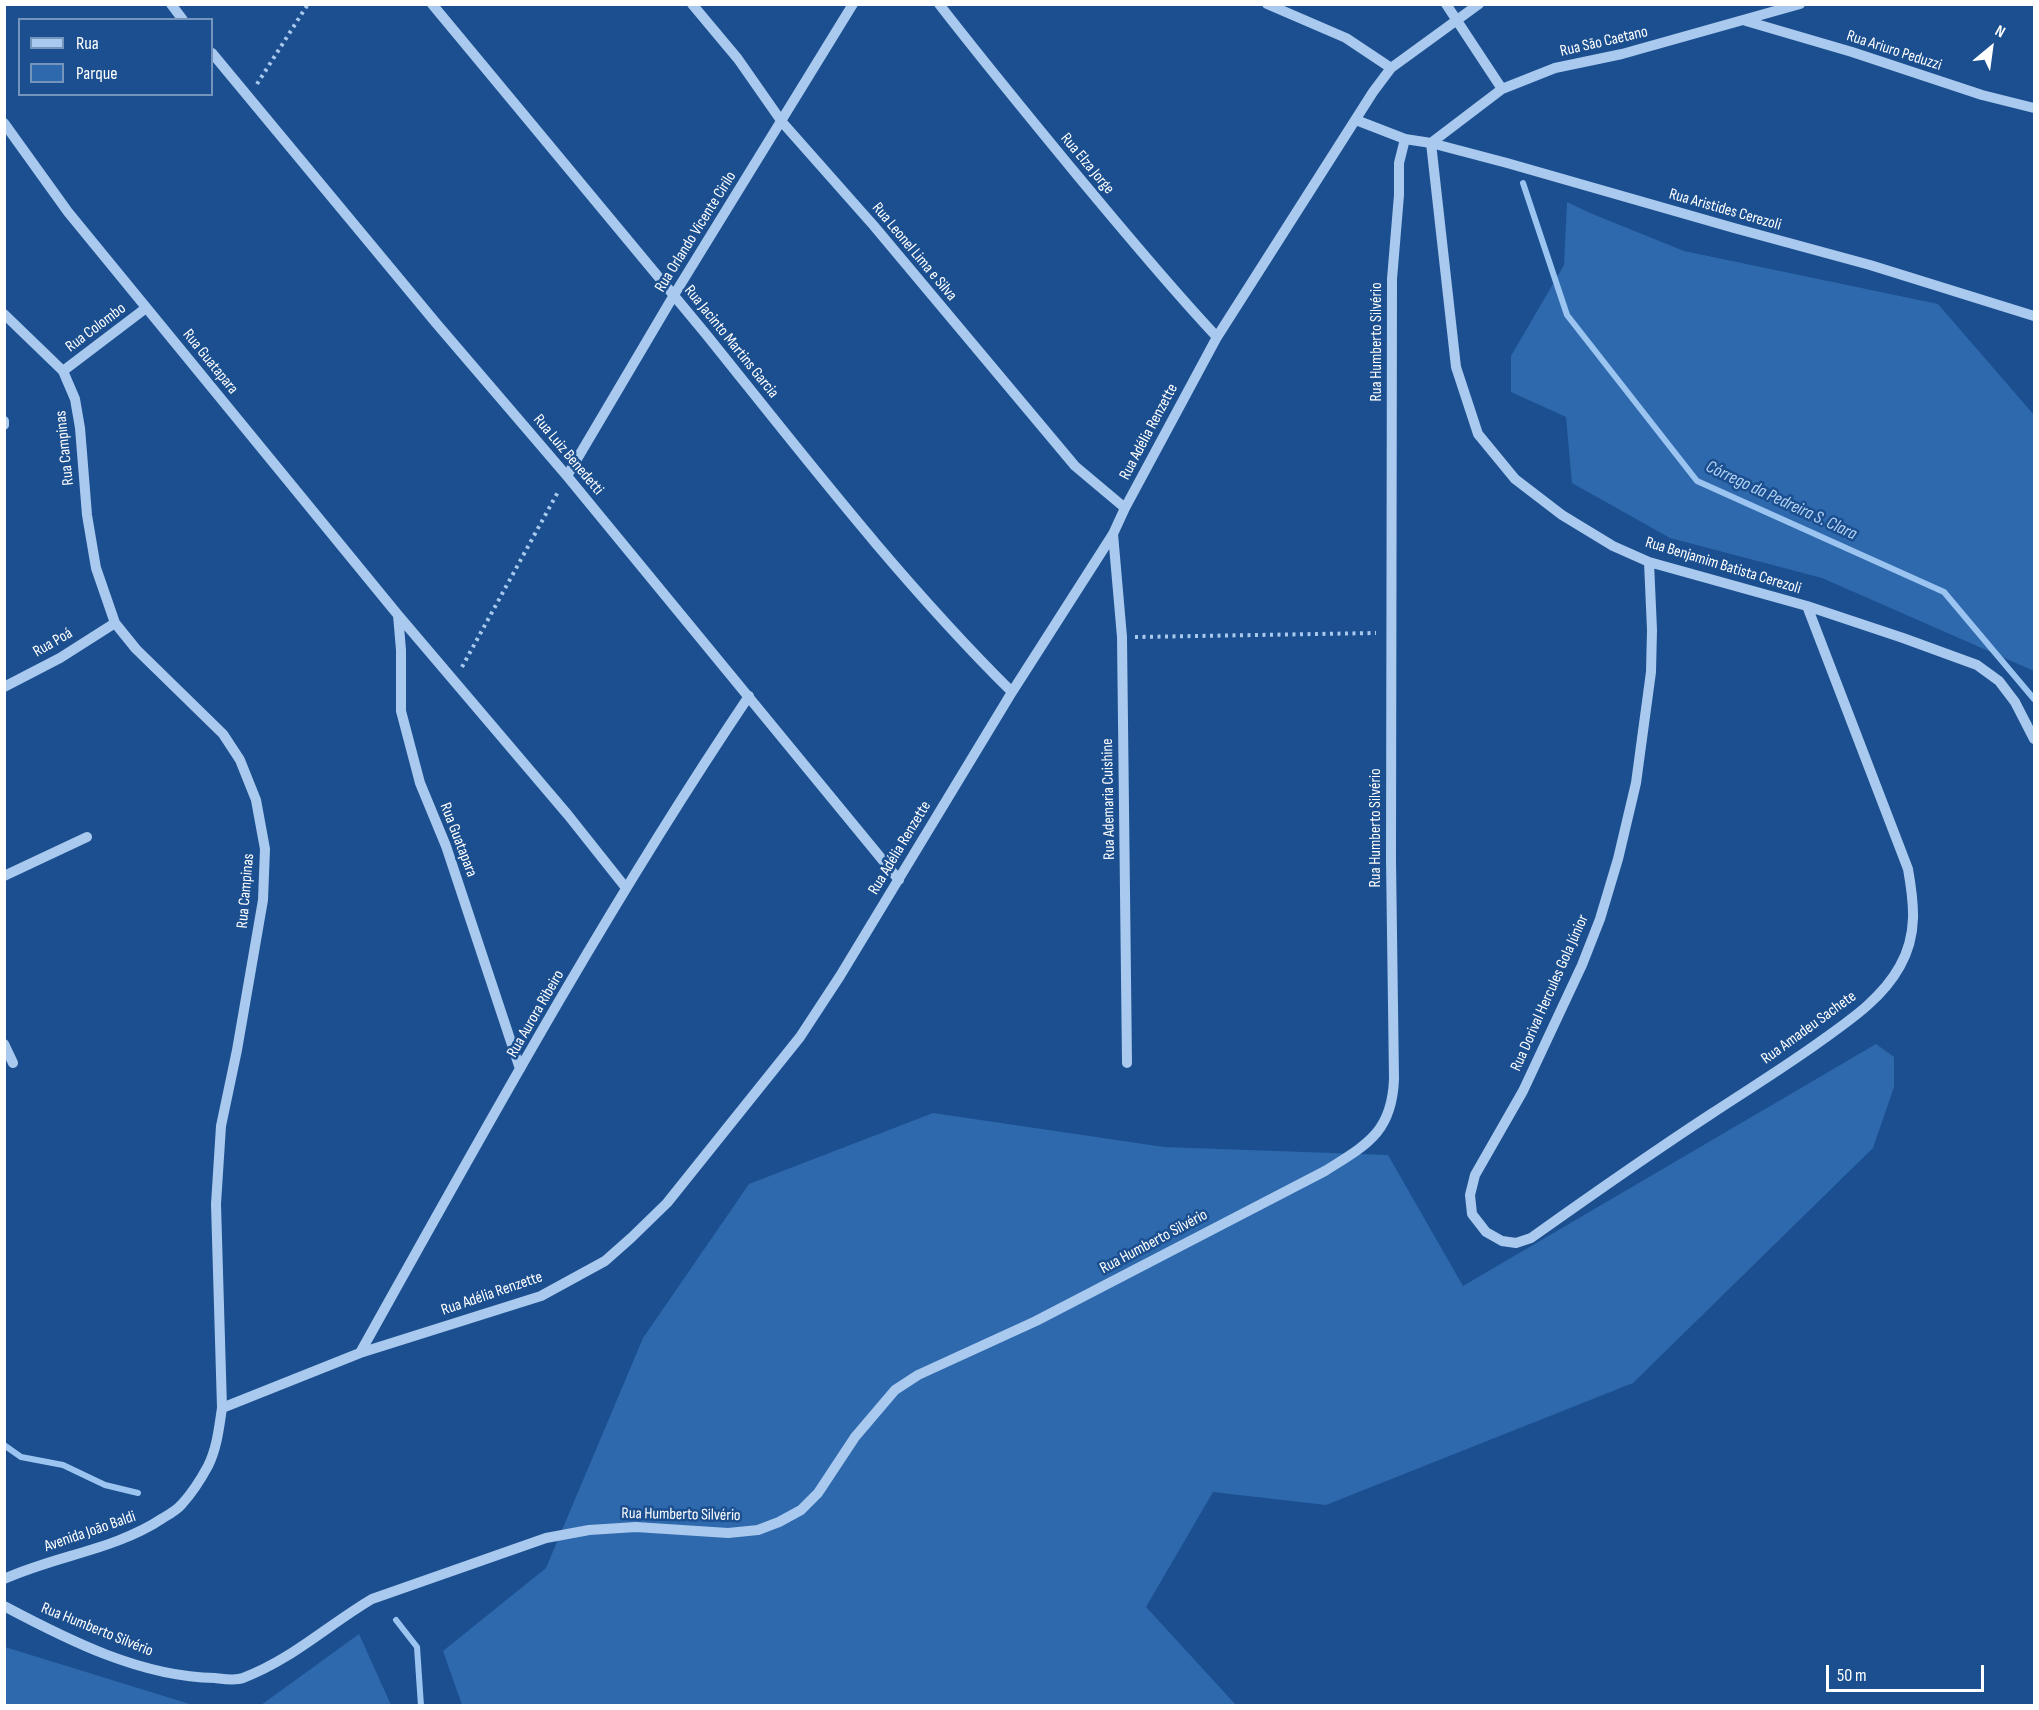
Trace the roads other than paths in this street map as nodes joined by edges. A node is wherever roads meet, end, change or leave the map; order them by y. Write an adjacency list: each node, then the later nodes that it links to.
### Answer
1 (171, 4): 10 (street)
2 (432, 4): 22 (street, Rua Jacinto Martins Garcia)
3 (692, 4): 18 (street, Rua Leonel Lima e Silva)
4 (853, 4): 18 (street, Rua Orlando Vicente Cirilo)
5 (939, 4): 26 (street, Rua Elza Jorge)
6 (1267, 4): 14 (street)
7 (1446, 4): 11 (street)
8 (1479, 4): 11 (street, Rua Adélia Renzette)
9 (1800, 4): 12 (street, Rua São Caetano)
10 (182, 18)
11 (1457, 19): 14 (street, Rua Adélia Renzette); 15 (street)
12 (1746, 21): 15 (street, Rua São Caetano); 16 (street, Rua Ariuro Peduzzi)
13 (213, 54): 28 (street, Rua Luiz Benedetti)
14 (1391, 68): 17 (street, Rua Adélia Renzette)
15 (1502, 89): 21 (street, Rua São Caetano)
16 (2034, 108)
17 (1356, 120): 20 (street); 26 (street, Rua Adélia Renzette)
18 (782, 122): 22 (street, Rua Orlando Vicente Cirilo); 29 (street, Rua Leonel Lima e Silva)
19 (4, 123): 23 (street, Rua Guatapara)
20 (1405, 139): 21 (street, Rua Aristides Cerezoli); 51 (street, Rua Humberto Silvério)
21 (1431, 143): 25 (street, Rua Aristides Cerezoli); 31 (street, Rua Benjamim Batista Cerezoli)
22 (674, 295): 28 (street, Rua Orlando Vicente Cirilo); 36 (street, Rua Jacinto Martins Garcia)
23 (146, 308): 27 (street, Rua Colombo); 33 (street, Rua Guatapara)
24 (4, 314): 27 (street, Rua Campinas)
25 (2034, 316)
26 (1217, 337): 29 (street, Rua Adélia Renzette)
27 (63, 371): 34 (street, Rua Campinas)
28 (567, 476): 37 (street, Rua Luiz Benedetti)
29 (1125, 508): 30 (street, Rua Adélia Renzette)
30 (1113, 534): 36 (street, Rua Adélia Renzette); 45 (street, Rua Ademaria Cuishine)
31 (1649, 561): 32 (street, Rua Benjamim Batista Cerezoli); 47 (street, Rua Dorival Hercules Gola Júnior)
32 (1807, 606): 38 (street, Rua Benjamim Batista Cerezoli); 47 (street, Rua Amadeu Sachete)
33 (398, 615): 42 (street, Rua Guatapara); 46 (street, Rua Guatapara)
34 (115, 623): 35 (street, Rua Poá); 49 (street, Rua Campinas)
35 (4, 687)
36 (1012, 692): 41 (street, Rua Adélia Renzette)
37 (749, 696): 41 (street, Rua Luiz Benedetti); 42 (street, Rua Aurora Ribeiro)
38 (2034, 739)
39 (87, 837): 40 (street)
40 (4, 876)
41 (899, 880): 48 (street, Rua Adélia Renzette)
42 (626, 888): 46 (street, Rua Aurora Ribeiro)
43 (4, 1044): 44 (street)
44 (13, 1063)
45 (1127, 1063)
46 (520, 1070): 48 (street, Rua Aurora Ribeiro)
47 (1531, 1238)
48 (360, 1353): 49 (street, Rua Adélia Renzette)
49 (222, 1408): 50 (street, Avenida João Baldi)
50 (4, 1579)
51 (4, 1606)

